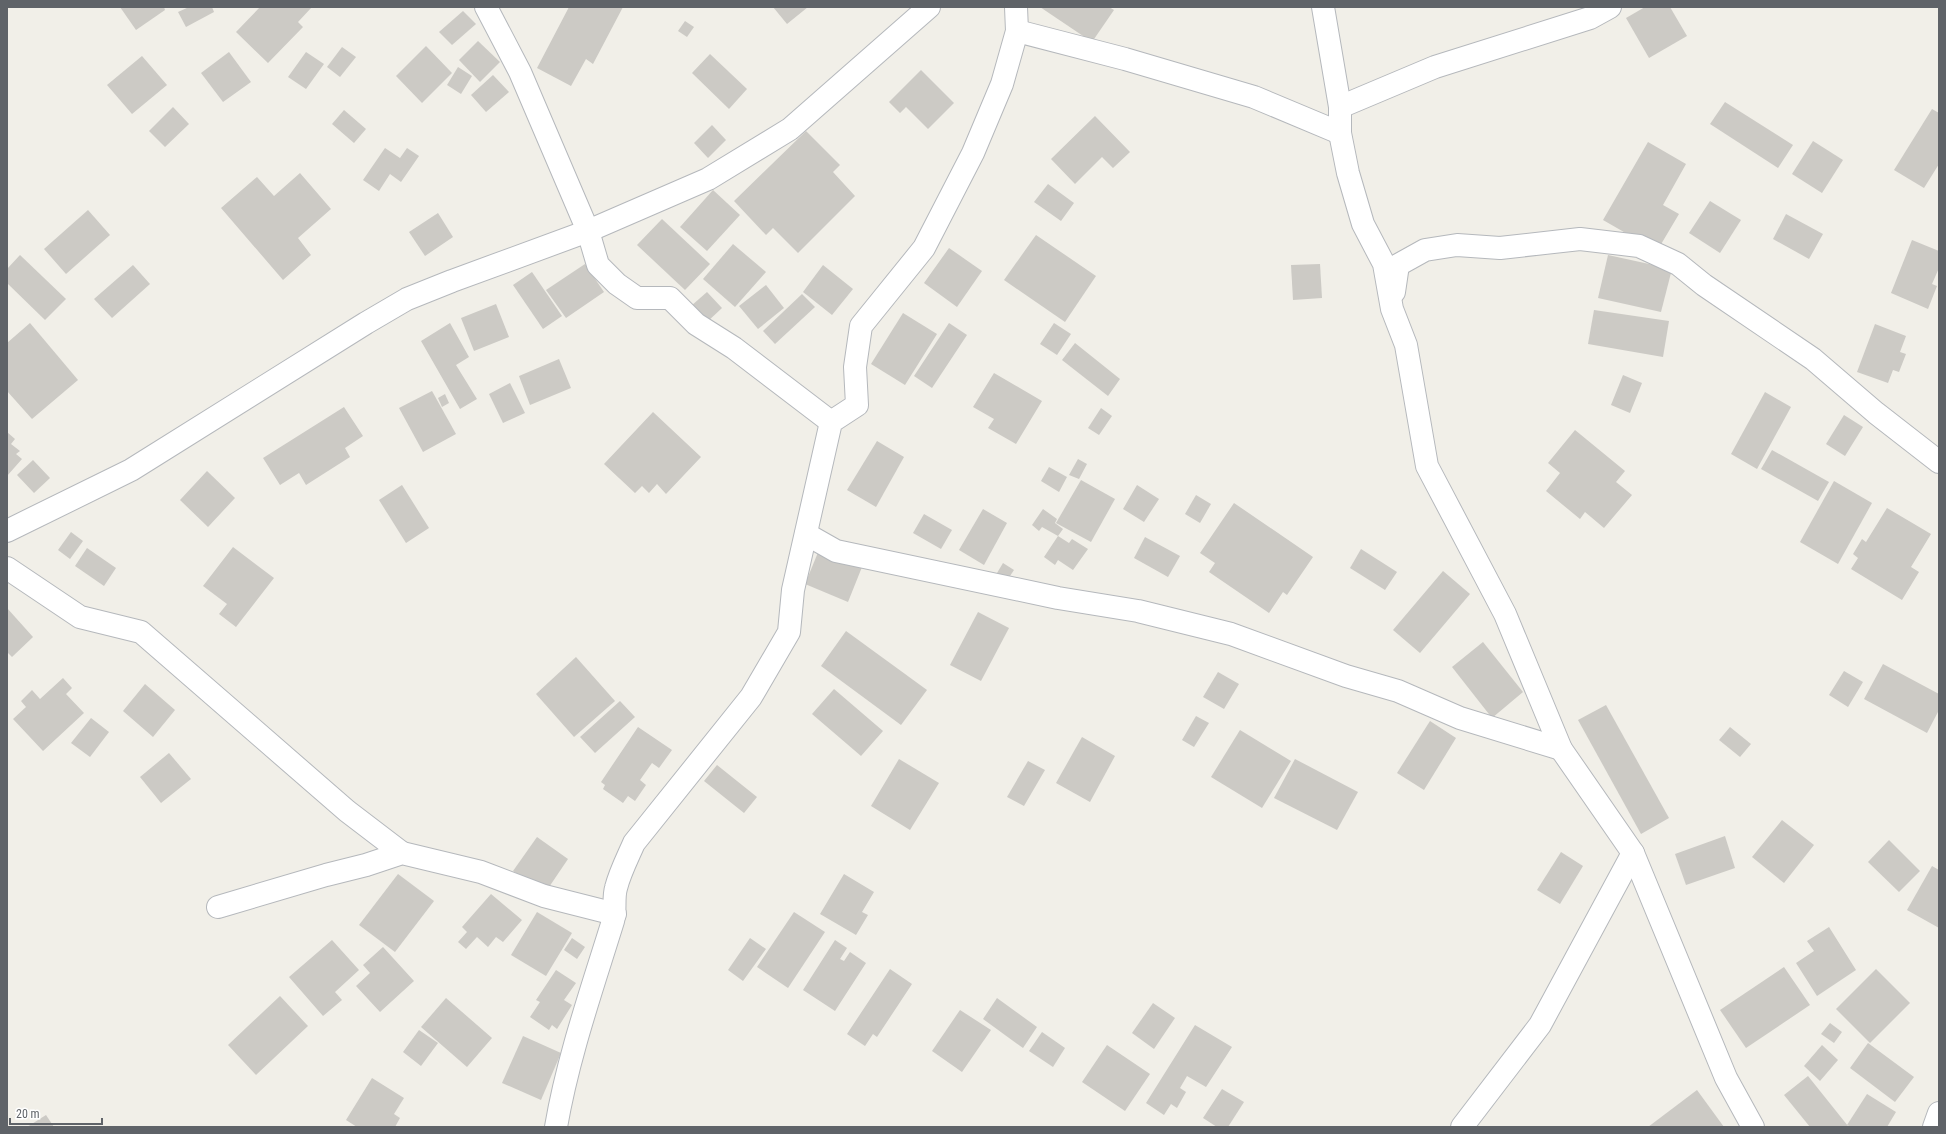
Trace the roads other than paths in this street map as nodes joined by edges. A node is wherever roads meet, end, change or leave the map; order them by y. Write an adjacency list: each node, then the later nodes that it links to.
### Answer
1 (486, 7): 9 (street)
2 (929, 7): 9 (street)
3 (1016, 7): 6 (street)
4 (1323, 7): 7 (street)
5 (1610, 7): 7 (street)
6 (1017, 31): 8 (street); 11 (street)
7 (1340, 107): 8 (street)
8 (1340, 133): 10 (street)
9 (588, 231): 11 (street); 13 (street)
10 (1392, 309): 12 (street); 16 (street)
11 (831, 422): 14 (street)
12 (1939, 462)
13 (7, 531)
14 (806, 534): 16 (street); 20 (street)
15 (7, 568): 17 (street)
16 (1561, 749): 18 (street)
17 (402, 853): 19 (street); 20 (street)
18 (1633, 853): 23 (street); 24 (street)
19 (218, 907)
20 (614, 914): 22 (street)
21 (1939, 1113): 25 (street)
22 (556, 1127)
23 (1462, 1127)
24 (1753, 1127)
25 (1934, 1127)

